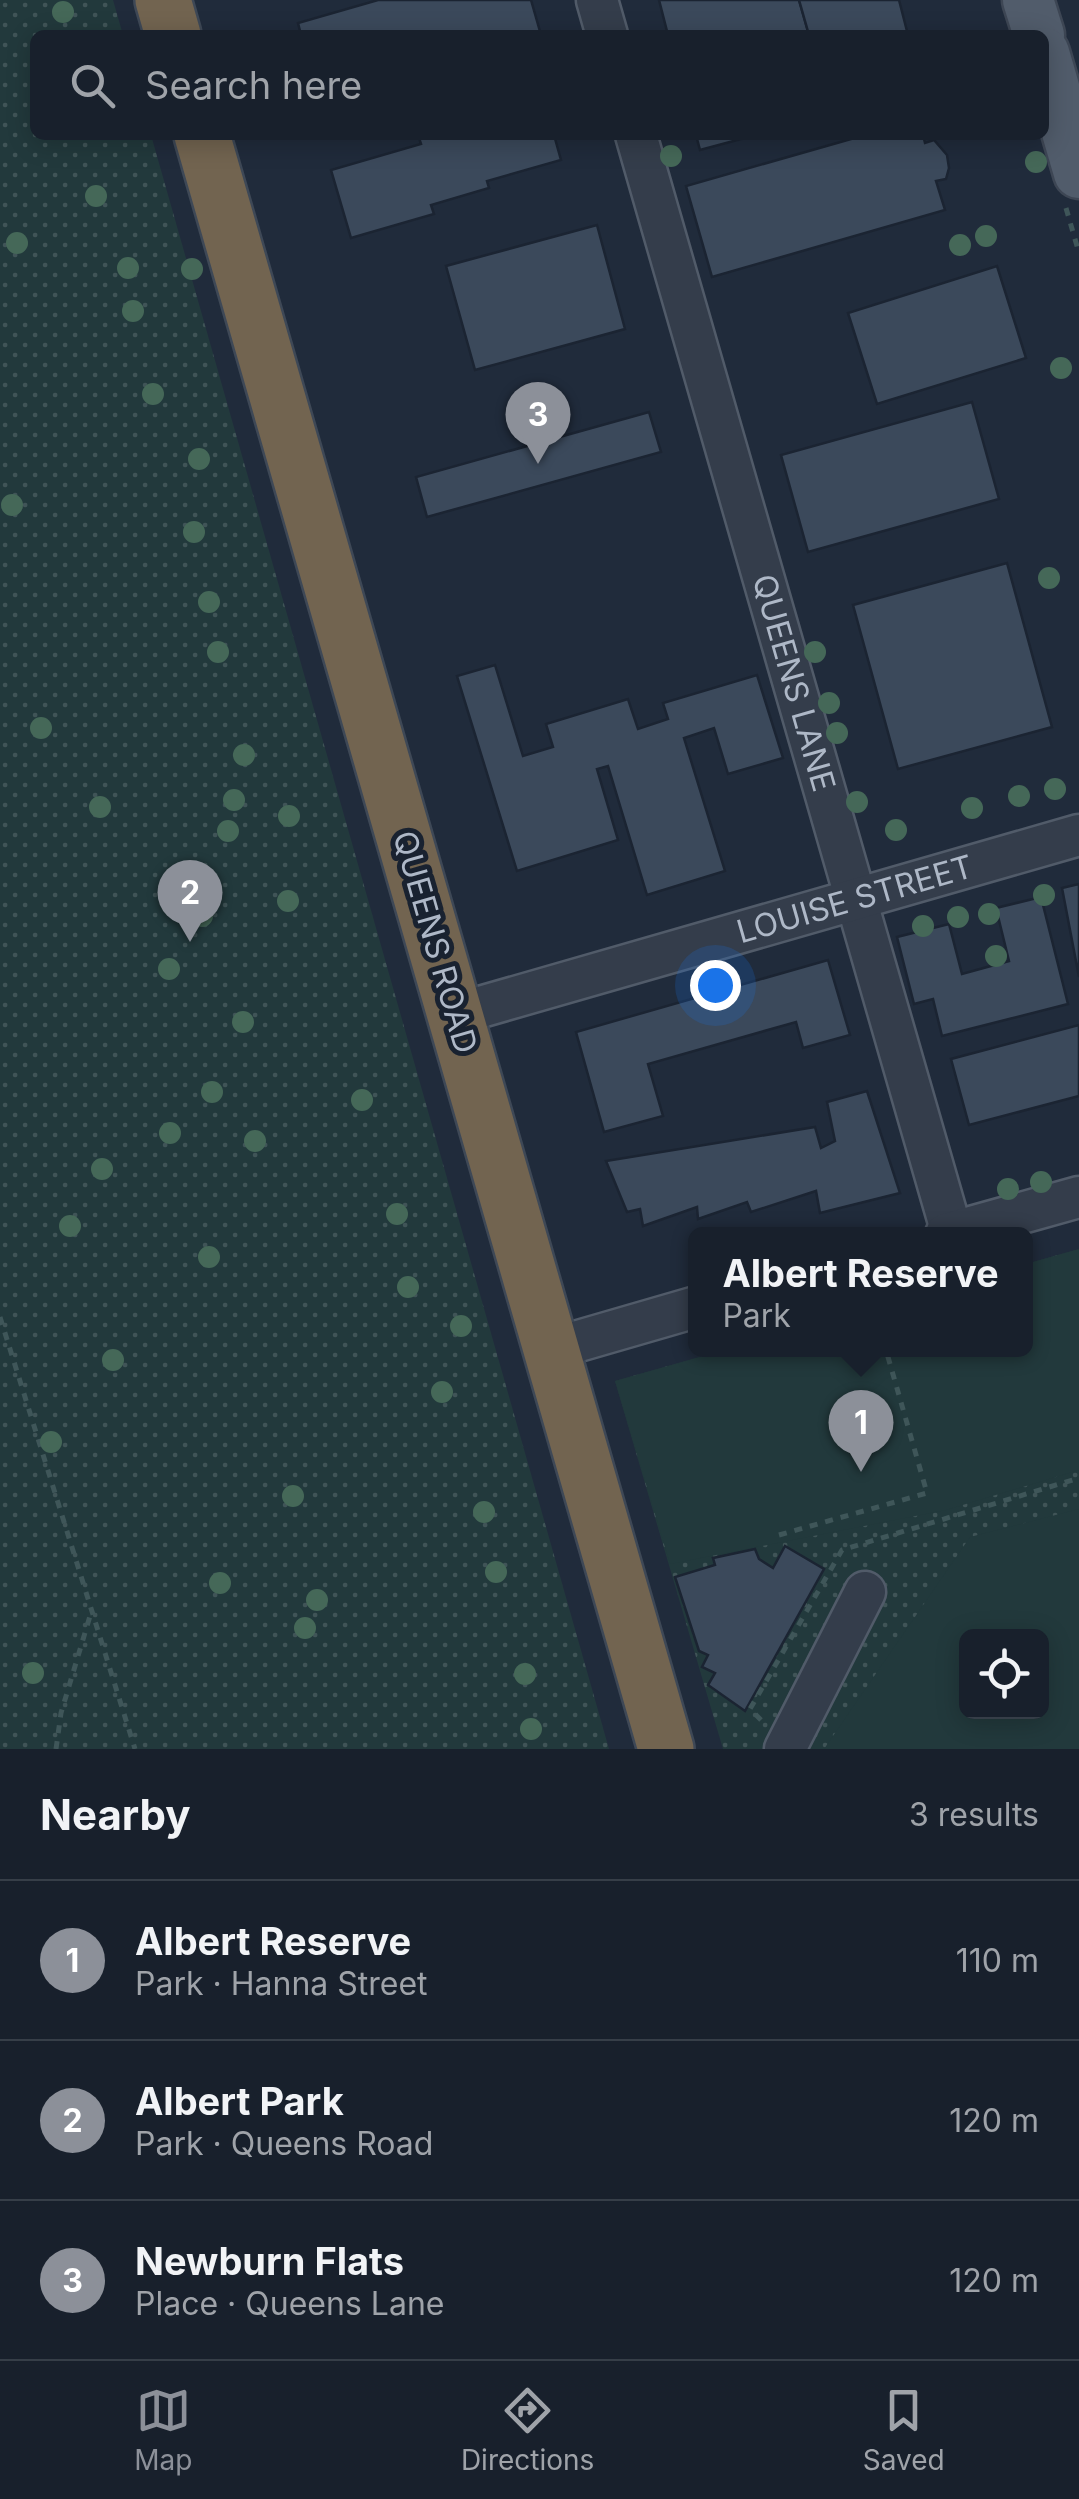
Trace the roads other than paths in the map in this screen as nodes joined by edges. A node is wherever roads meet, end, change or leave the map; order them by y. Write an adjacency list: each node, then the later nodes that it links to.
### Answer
1 (164, 0): 4 (highway)
2 (597, 0): 5 (street)
3 (1028, 0): 6 (main road)
4 (172, 30)
5 (606, 30)
6 (1037, 30)
7 (1049, 71): 10 (main road)
8 (203, 140): 13 (highway, QUEENS ROAD)
9 (637, 140): 12 (street, QUEENS LANE)
10 (1079, 173)
11 (1079, 835): 12 (street, LOUISE STREET)
12 (856, 899): 13 (street, LOUISE STREET); 15 (street, QUEENS LANE)
13 (456, 1014): 18 (highway, QUEENS ROAD)
14 (1079, 1197): 16 (street)
15 (947, 1227)
16 (974, 1227)
17 (688, 1309): 18 (street)
18 (551, 1349): 20 (highway, QUEENS ROAD)
19 (865, 1592): 21 (street)
20 (666, 1749)
21 (784, 1749)

